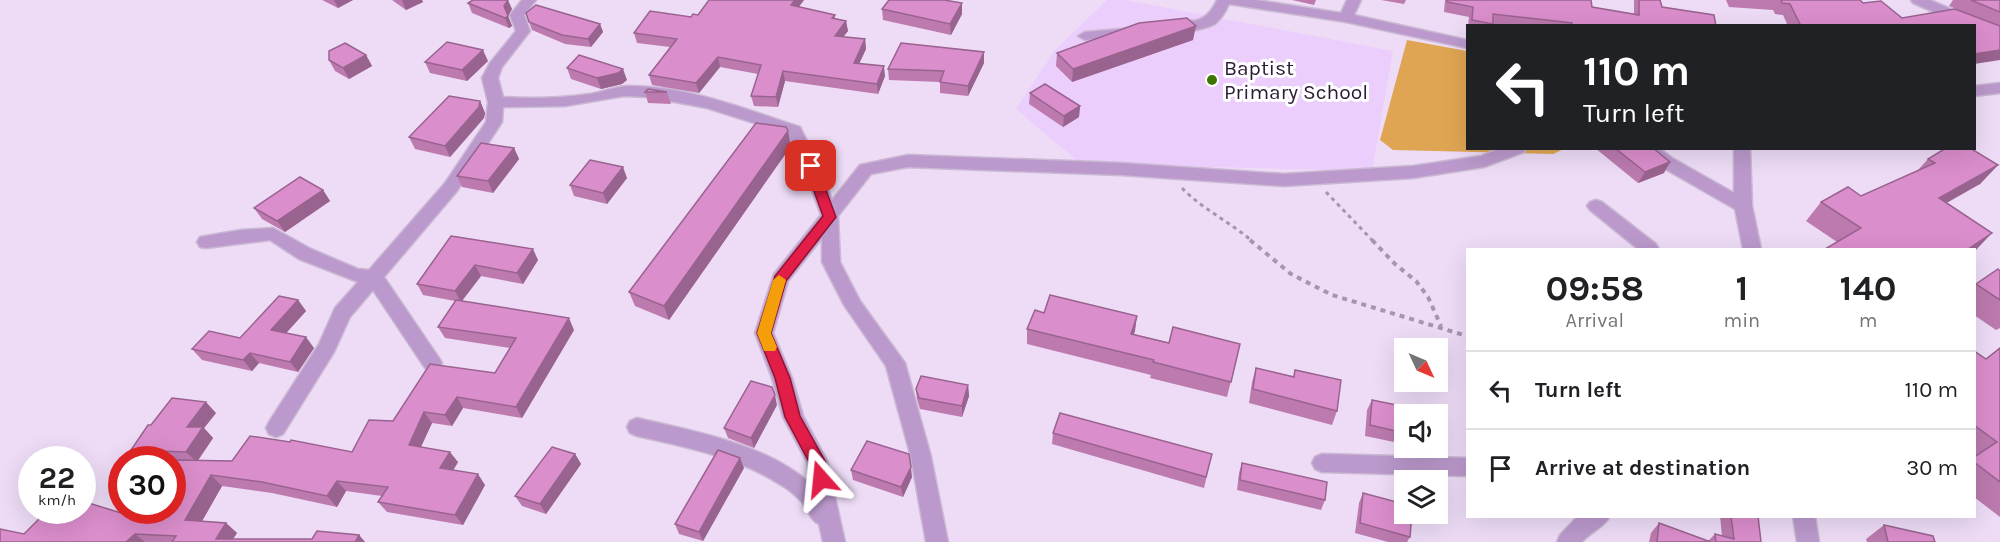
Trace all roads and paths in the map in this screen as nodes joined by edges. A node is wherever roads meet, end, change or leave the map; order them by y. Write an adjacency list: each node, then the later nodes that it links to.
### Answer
1 (529, 0): 13 (street)
2 (1226, 0): 5 (street); 9 (street)
3 (1354, 0): 5 (street)
4 (1918, 0): 6 (street)
5 (1346, 18): 10 (street)
6 (1974, 24)
7 (1976, 25): 8 (street)
8 (2000, 35)
9 (1085, 36)
10 (1466, 44)
11 (2000, 88): 12 (street)
12 (1976, 91)
13 (496, 102): 21 (street); 25 (street)
14 (1513, 150): 18 (street)
15 (1651, 150): 20 (street)
16 (1742, 150): 20 (street)
17 (1177, 172): 18 (street); 21 (street); 26 (path)
18 (1314, 178): 26 (path)
19 (1596, 206): 23 (street)
20 (1743, 206): 24 (street)
21 (830, 217): 35 (street); 36 (street)
22 (206, 242): 25 (street)
23 (1649, 248)
24 (1752, 248)
25 (374, 277): 28 (street); 30 (street)
26 (1442, 327): 27 (path)
27 (1466, 336)
28 (432, 363)
29 (637, 427): 35 (street)
30 (276, 428)
31 (1322, 463): 32 (street)
32 (1466, 467)
33 (1804, 518): 38 (street)
34 (1587, 519): 37 (street)
35 (833, 538)
36 (937, 542)
37 (1568, 542)
38 (1808, 542)

